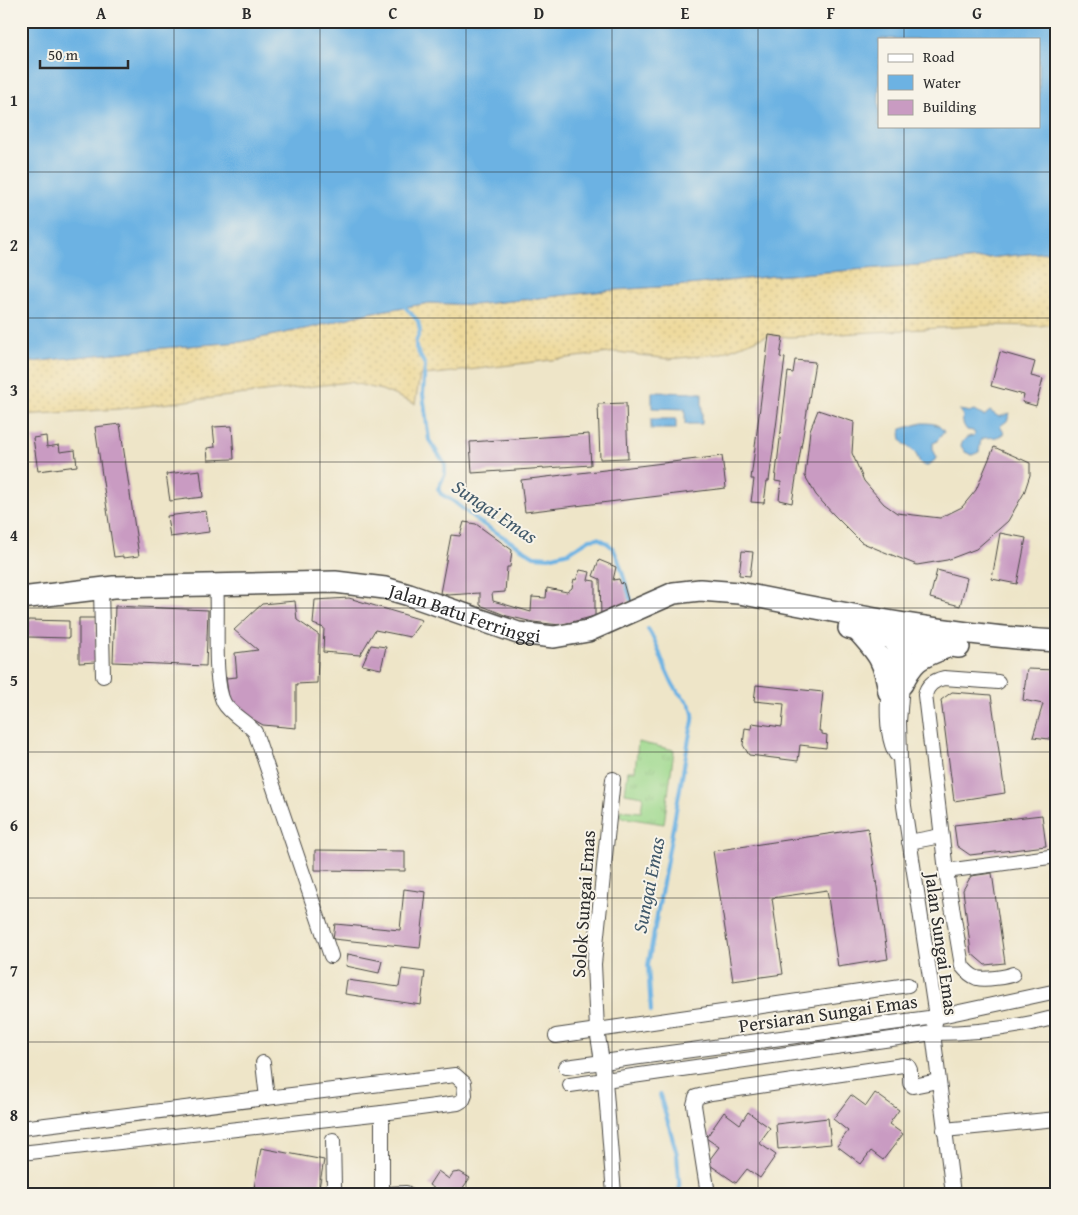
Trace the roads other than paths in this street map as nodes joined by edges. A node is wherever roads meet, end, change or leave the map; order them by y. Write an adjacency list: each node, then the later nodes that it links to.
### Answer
1 (216, 588): 2 (main road, Jalan Batu Ferringgi); 7 (main road, Jalan Batu Ferringgi); 19 (street)
2 (101, 592): 3 (main road, Jalan Batu Ferringgi); 4 (main road, Jalan Batu Ferringgi); 11 (street)
3 (21, 598)
4 (21, 605)
5 (857, 630): 6 (main road, Jalan Batu Ferringgi); 7 (main road, Jalan Batu Ferringgi); 13 (main road)
6 (902, 633): 7 (main road, Jalan Batu Ferringgi); 8 (main road); 9 (main road); 13 (street, Jalan Sungai Emas)
7 (570, 639)
8 (1057, 641)
9 (950, 646): 10 (main road); 13 (main road)
10 (1057, 650)
11 (103, 676)
12 (998, 682): 15 (street)
13 (895, 688): 16 (street, Jalan Sungai Emas)
14 (613, 779): 25 (street, Solok Sungai Emas)
15 (941, 836): 16 (street); 18 (street)
16 (909, 842): 23 (street, Jalan Sungai Emas)
17 (1057, 856): 18 (street)
18 (946, 871): 20 (street)
19 (331, 956)
20 (1013, 974)
21 (908, 985): 25 (street)
22 (1057, 991): 23 (street, Persiaran Sungai Emas)
23 (936, 1017): 26 (street, Jalan Sungai Emas); 28 (street, Persiaran Sungai Emas)
24 (1057, 1017): 26 (street, Persiaran Sungai Emas)
25 (597, 1030): 27 (street); 28 (street, Solok Sungai Emas)
26 (933, 1034): 31 (street, Persiaran Sungai Emas); 32 (street, Jalan Sungai Emas)
27 (556, 1036)
28 (602, 1062): 30 (street, Persiaran Sungai Emas); 31 (street, Solok Sungai Emas)
29 (263, 1063): 34 (street)
30 (566, 1067)
31 (605, 1080): 33 (street, Persiaran Sungai Emas); 45 (street, Solok Sungai Emas)
32 (938, 1081): 38 (street, Jalan Sungai Emas); 46 (street)
33 (570, 1085)
34 (267, 1098): 35 (street); 37 (street)
35 (382, 1113): 40 (street); 43 (street)
36 (1057, 1119): 38 (street)
37 (21, 1128)
38 (944, 1130): 47 (street, Jalan Sungai Emas)
39 (333, 1140): 42 (street)
40 (21, 1153)
41 (406, 1193): 44 (street)
42 (333, 1194)
43 (382, 1194)
44 (389, 1194)
45 (614, 1194)
46 (708, 1194)
47 (953, 1194)

